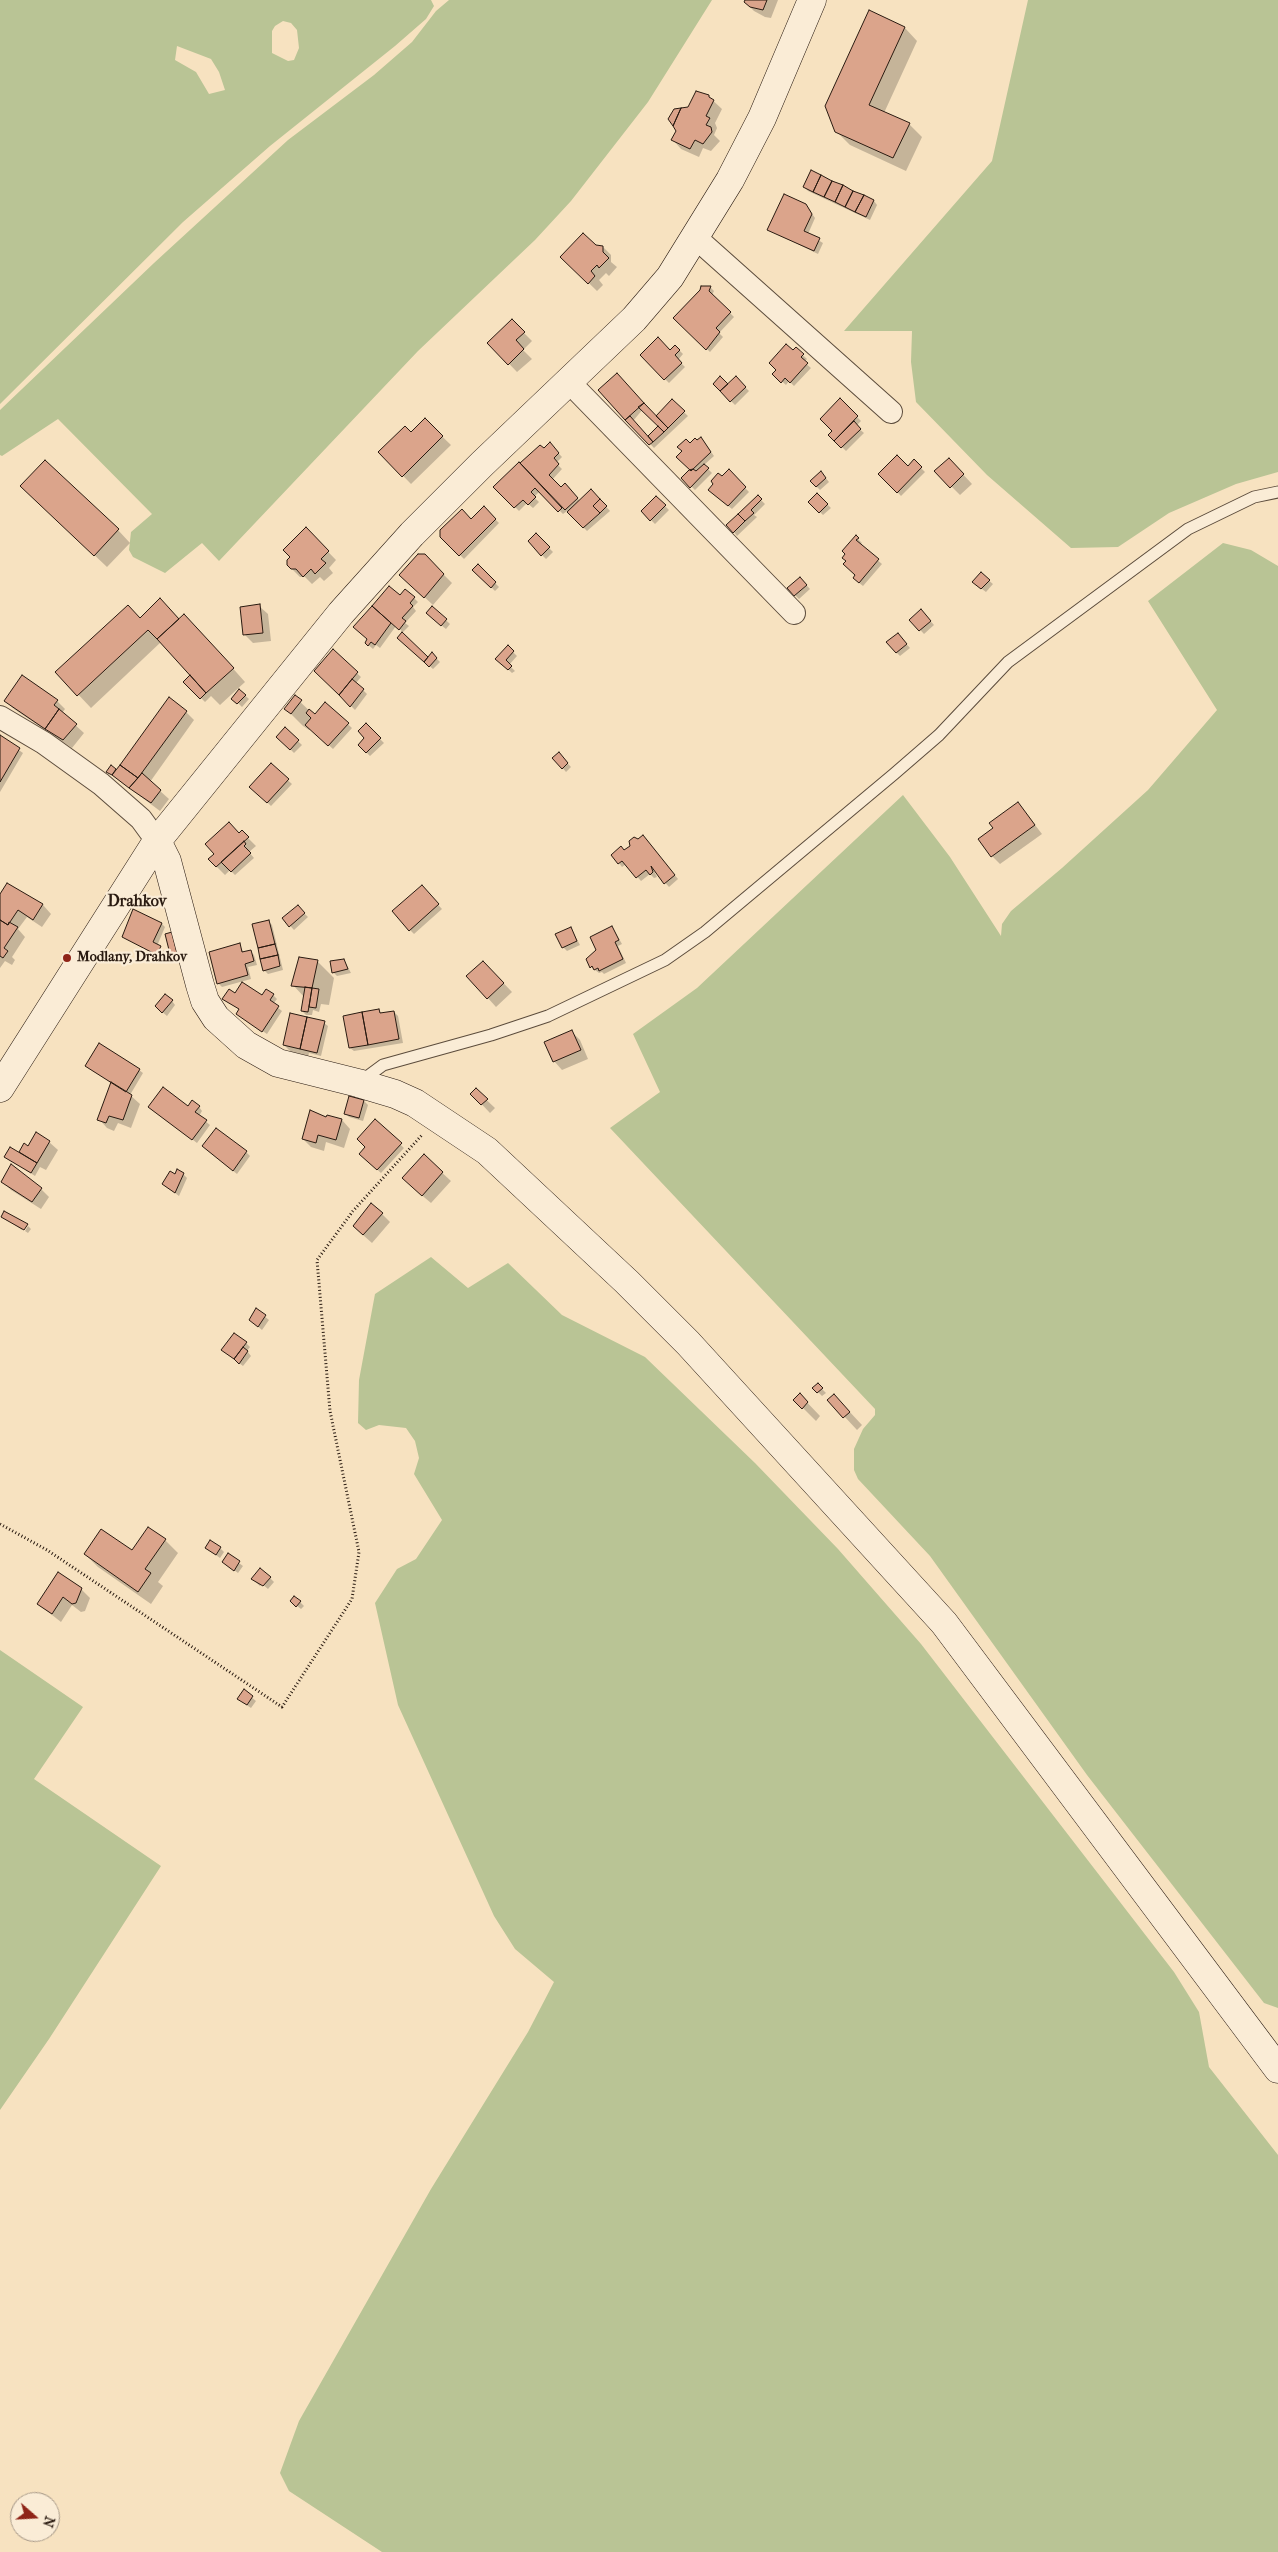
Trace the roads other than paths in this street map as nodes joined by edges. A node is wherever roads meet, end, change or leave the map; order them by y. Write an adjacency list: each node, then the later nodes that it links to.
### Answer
1 (812, 0): 2 (street)
2 (696, 238): 3 (street); 4 (street)
3 (569, 382): 6 (street); 8 (street)
4 (891, 412)
5 (1278, 492): 9 (lane)
6 (794, 613)
7 (0, 717): 8 (street)
8 (157, 841): 9 (street); 10 (street)
9 (358, 1083): 11 (street)
10 (0, 1088)
11 (1278, 2069)

